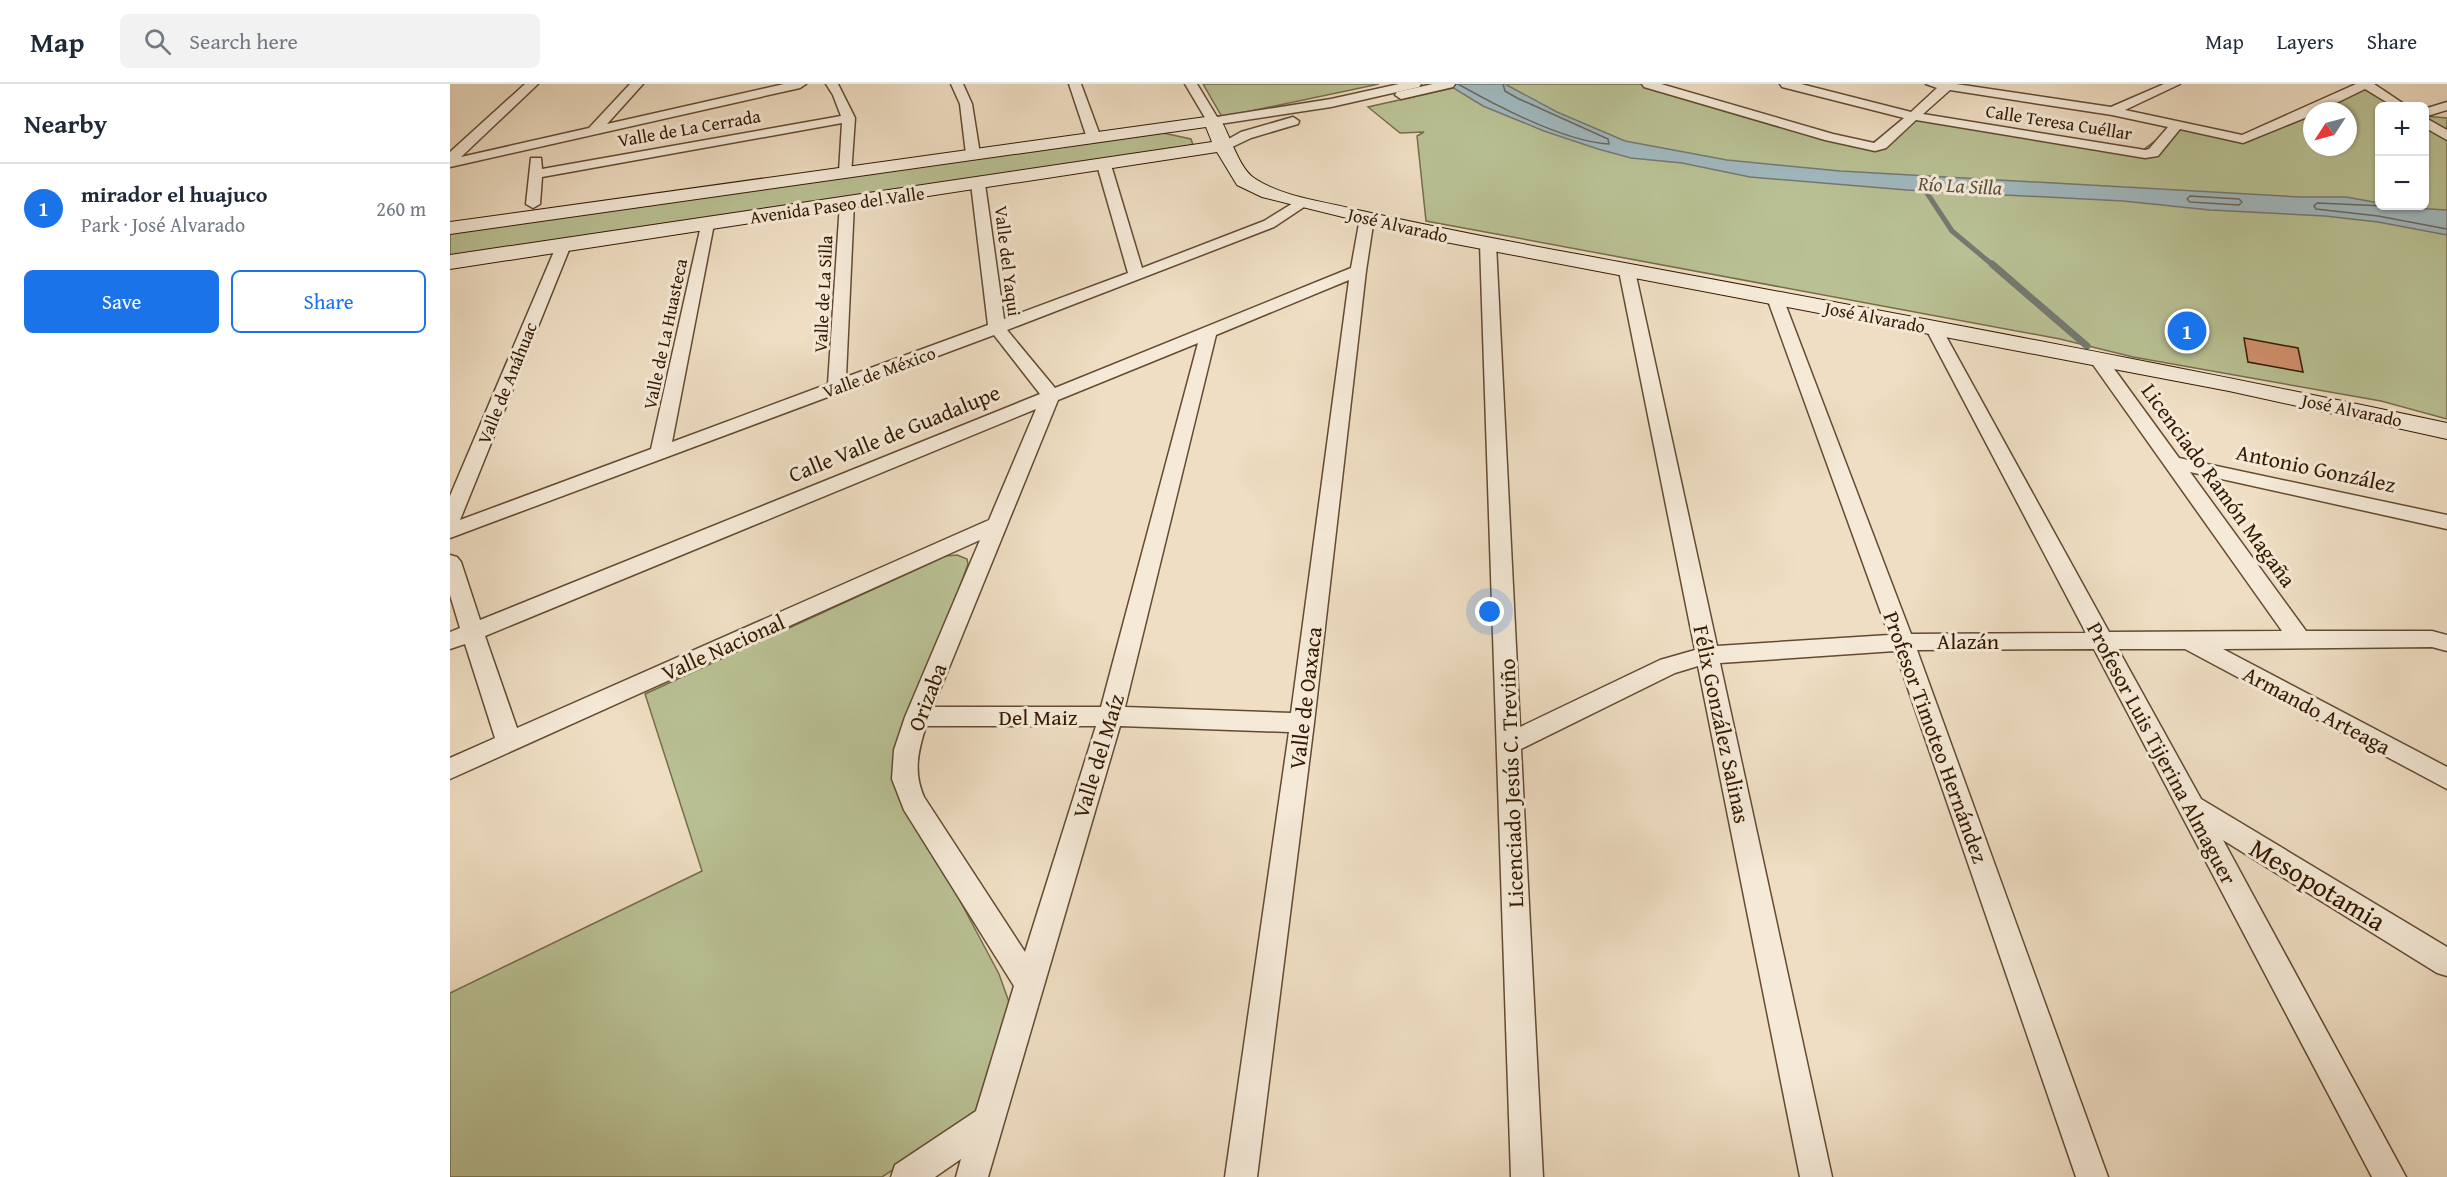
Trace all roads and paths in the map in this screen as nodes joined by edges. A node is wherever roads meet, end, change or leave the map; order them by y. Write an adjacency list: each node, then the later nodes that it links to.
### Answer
1 (532, 84): 35 (street)
2 (637, 84): 29 (street)
3 (745, 84): 19 (street)
4 (800, 84): 19 (street)
5 (832, 84): 25 (street)
6 (957, 84): 34 (street)
7 (1075, 84): 31 (street)
8 (1191, 84): 26 (street)
9 (1449, 84): 17 (street)
10 (1648, 84): 24 (street)
11 (1786, 84): 24 (street, Calle Teresa Cuéllar)
12 (1932, 84): 16 (street)
13 (1976, 84): 18 (street)
14 (2174, 84): 22 (street)
15 (2366, 84): 20 (street); 28 (street)
16 (1946, 87): 18 (street); 24 (street)
17 (1407, 88): 26 (street); 33 (street)
18 (1963, 89): 22 (street)
19 (734, 99): 29 (street)
20 (2395, 102)
21 (2447, 106): 23 (street)
22 (2112, 111): 28 (street)
23 (2429, 111)
24 (1912, 116): 28 (street, Calle Teresa Cuéllar)
25 (849, 118): 38 (street); 39 (street, Valle de La Cerrada)
26 (1213, 121): 31 (street, Avenida Paseo del Valle); 33 (street, José Alvarado)
27 (2429, 124): 30 (street)
28 (2176, 126)
29 (594, 130): 32 (street)
30 (2447, 136)
31 (1094, 138): 34 (street, Avenida Paseo del Valle)
32 (536, 144): 35 (street); 39 (street)
33 (1223, 146): 36 (street, Avenida Paseo del Valle); 44 (street, José Alvarado)
34 (973, 154): 37 (street, Avenida Paseo del Valle)
35 (450, 161)
36 (1104, 165): 41 (street, Avenida Paseo del Valle); 55 (street)
37 (878, 168): 38 (street, Avenida Paseo del Valle); 42 (street)
38 (846, 172): 40 (street, Avenida Paseo del Valle)
39 (536, 174): 45 (street)
40 (791, 180): 46 (street); 49 (street, Avenida Paseo del Valle)
41 (978, 184): 42 (street, Avenida Paseo del Valle); 57 (street, Valle del Yaqui)
42 (877, 199): 43 (street, Avenida Paseo del Valle)
43 (847, 203): 46 (street, Avenida Paseo del Valle); 61 (street, Valle de La Silla)
44 (1304, 203): 47 (street, José Alvarado); 55 (street, Valle de México)
45 (533, 204)
46 (788, 212): 48 (street, Avenida Paseo del Valle)
47 (1367, 218): 50 (street, José Alvarado); 53 (street, Valle de Oaxaca)
48 (707, 224): 51 (street, Avenida Paseo del Valle); 64 (street, Valle de La Huasteca)
49 (450, 228)
50 (1488, 244): 54 (street, José Alvarado); 83 (street, Licenciado Jesús C. Treviño)
51 (563, 245): 52 (street, Avenida Paseo del Valle); 66 (street, Valle de Anáhuac)
52 (450, 261)
53 (1358, 271): 59 (street, Calle Valle de Guadalupe); 81 (street, Valle de Oaxaca)
54 (1627, 271): 56 (street, José Alvarado); 78 (street, Félix González Salinas)
55 (1137, 276): 57 (street, Valle de México)
56 (1775, 298): 58 (street, José Alvarado); 76 (street, Profesor Timoteo Hernández)
57 (997, 328): 61 (street, Valle de México); 62 (street, Valle del Yaqui)
58 (1934, 328): 60 (street, José Alvarado); 72 (street, Profesor Luis Tijerina Almaguer)
59 (1209, 331): 62 (street, Calle Valle de Guadalupe); 79 (street, Valle del Maíz)
60 (2098, 359): 63 (street, José Alvarado); 65 (street, Licenciado Ramón Magaña)
61 (837, 387): 64 (street, Valle de México)
62 (1052, 395): 68 (street, Orizaba); 71 (street, Calle Valle de Guadalupe)
63 (2447, 431)
64 (660, 453): 69 (street, Valle de México)
65 (2175, 463): 67 (street, Antonio González); 74 (street, Licenciado Ramón Magaña)
66 (450, 520)
67 (2447, 522)
68 (997, 524): 80 (street, Orizaba); 82 (street, Valle Nacional)
69 (450, 531)
70 (450, 562): 71 (street)
71 (472, 632): 75 (street, Calle Valle de Guadalupe); 82 (street)
72 (2101, 640): 73 (street, Alazán); 76 (street, Alazán); 86 (street, Profesor Luis Tijerina Almaguer)
73 (2187, 640): 74 (street, Alazán); 85 (street, Armando Arteaga)
74 (2300, 640): 77 (street, Alazán)
75 (450, 641)
76 (1903, 642): 78 (street, Alazán); 95 (street, Profesor Timoteo Hernández)
77 (2447, 643)
78 (1707, 655): 83 (street, Alazán); 94 (street, Félix González Salinas)
79 (1111, 716): 80 (street, Del Maiz); 81 (street, Del Maiz); 88 (street, Valle del Maíz)
80 (917, 717): 88 (street, Orizaba)
81 (1302, 723): 92 (street, Valle de Oaxaca)
82 (509, 742): 84 (street, Valle Nacional)
83 (1509, 744): 93 (street, Licenciado Jesús C. Treviño)
84 (450, 769)
85 (2447, 779)
86 (2190, 806): 87 (street, Mesopotamia); 96 (street, Profesor Luis Tijerina Almaguer)
87 (2447, 963)
88 (1029, 984): 89 (street, Valle del Maíz)
89 (989, 1121): 90 (street); 91 (street, Valle del Maíz)
90 (907, 1177)
91 (972, 1177)
92 (1240, 1177)
93 (1527, 1177)
94 (1816, 1177)
95 (2092, 1177)
96 (2390, 1177)

